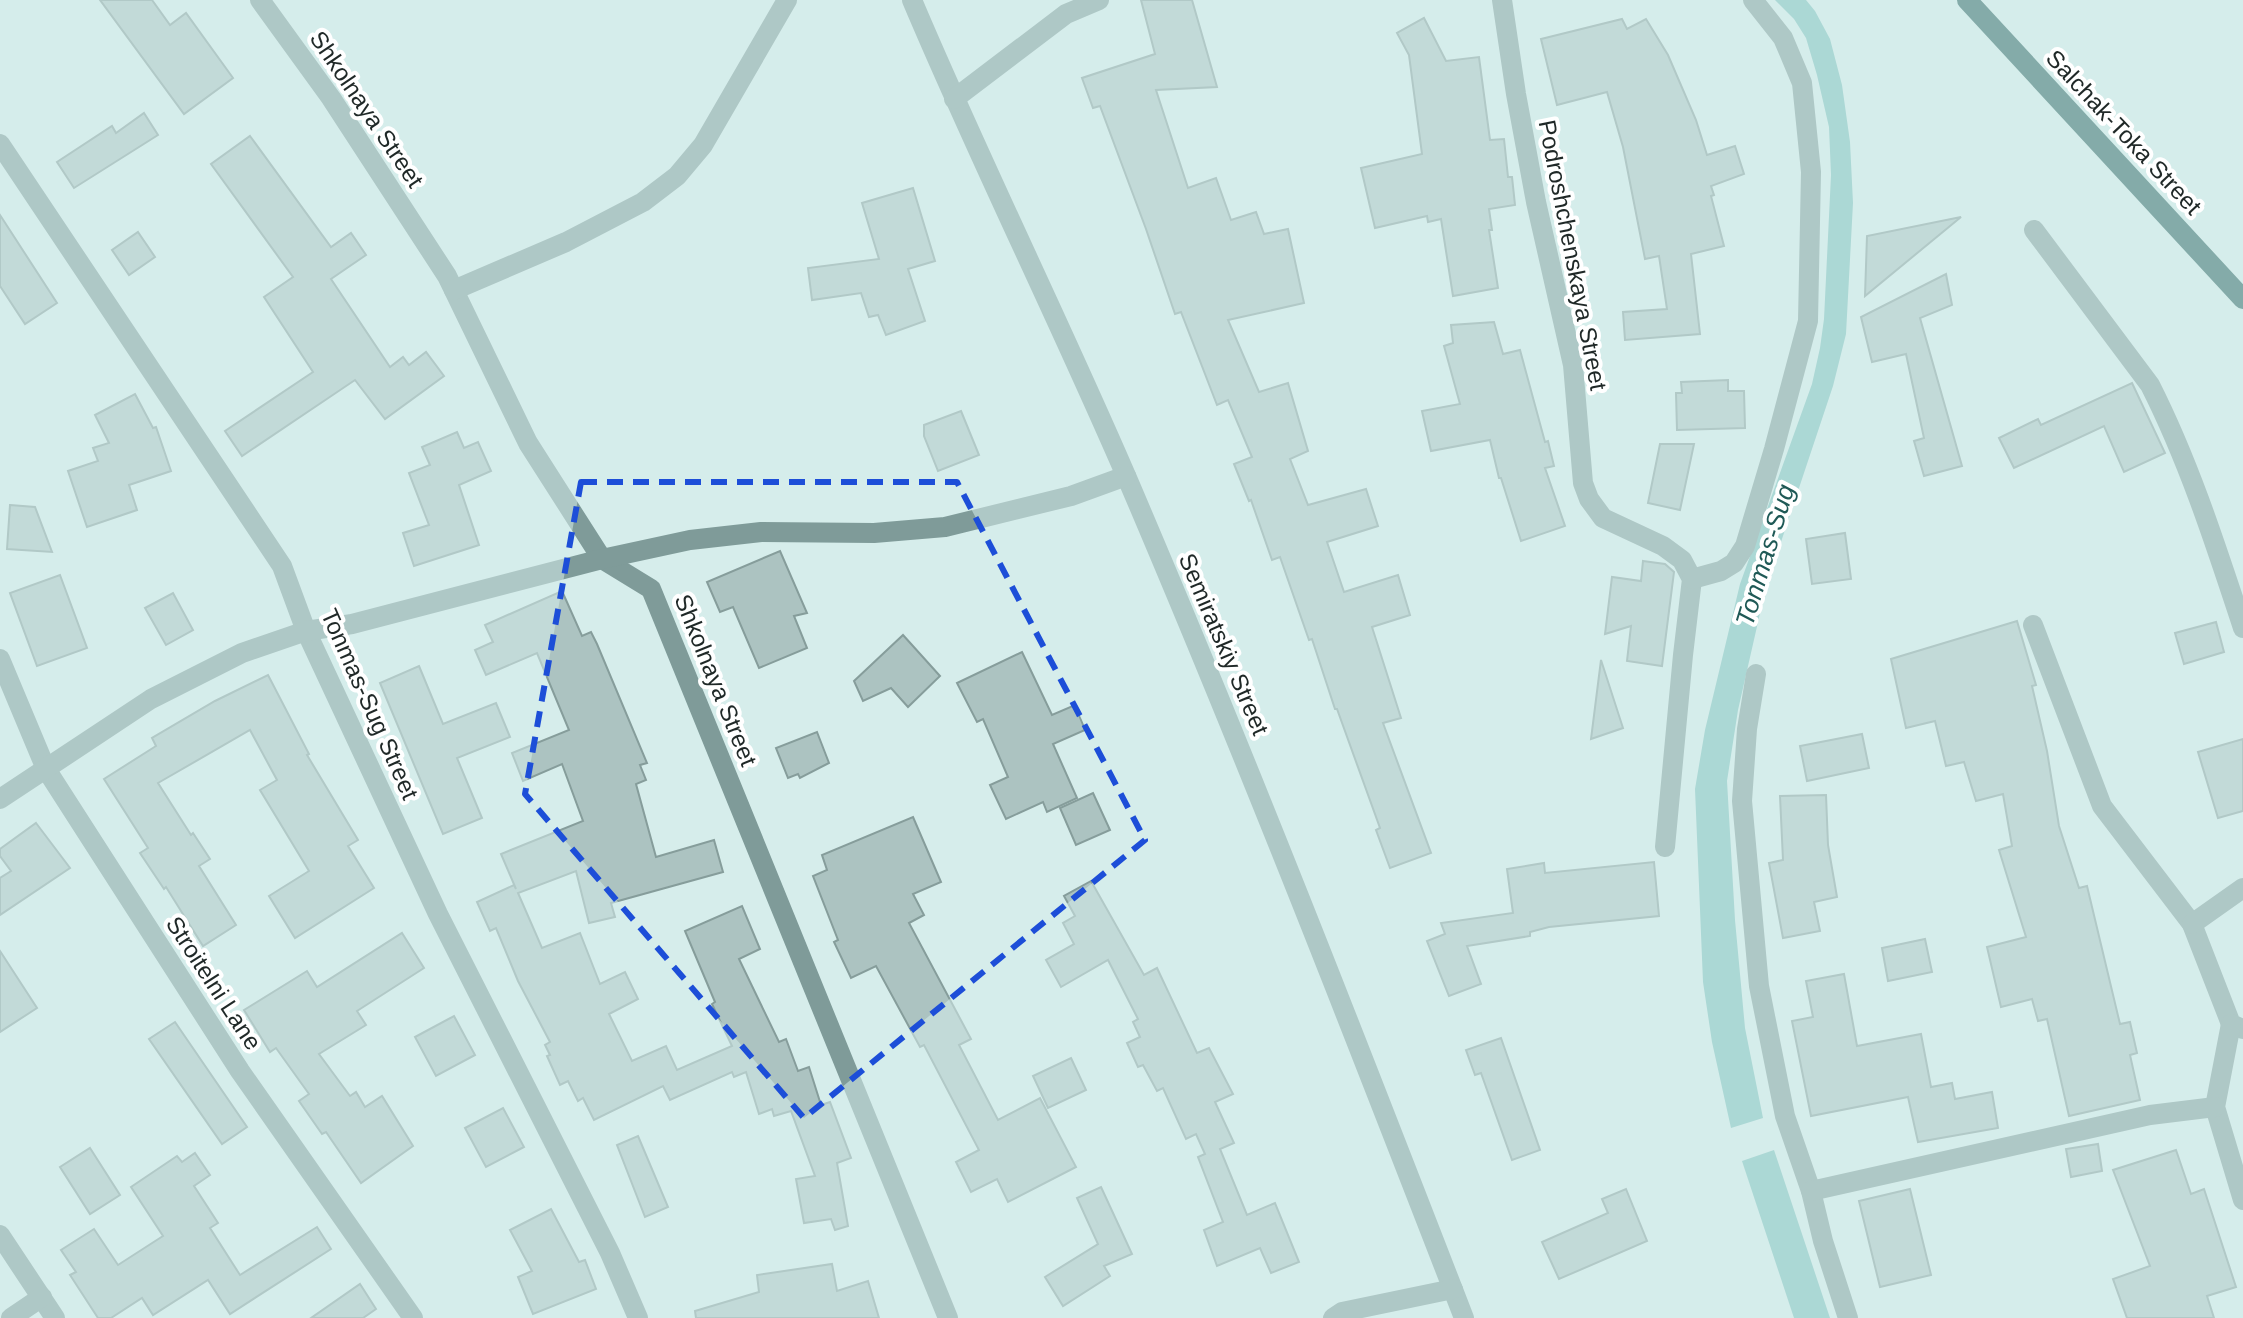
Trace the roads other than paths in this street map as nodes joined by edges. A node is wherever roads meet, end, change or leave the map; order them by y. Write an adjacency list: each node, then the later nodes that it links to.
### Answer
1 (260, 0): 11 (street, Shkolnaya Street)
2 (787, 0): 11 (street)
3 (912, 0): 8 (street, Semiratskiy Street)
4 (1099, 0): 8 (street)
5 (1502, 0): 15 (street, Podroshchenskaya Street)
6 (1753, 0): 15 (street)
7 (1967, 0): 12 (main road, Salchak-Toka Street)
8 (954, 99): 13 (street, Semiratskiy Street)
9 (0, 144): 18 (street, Tonmas-Sug Street)
10 (2034, 230): 17 (street)
11 (454, 290): 14 (street, Shkolnaya Street)
12 (2243, 299)
13 (1126, 476): 14 (street); 31 (street, Semiratskiy Street)
14 (602, 559): 18 (street); 37 (street, Shkolnaya Street)
15 (1692, 579): 23 (street)
16 (2033, 625): 25 (street)
17 (2243, 628)
18 (306, 631): 21 (street); 36 (street, Tonmas-Sug Street)
19 (0, 659): 21 (street, Stroitelni Lane)
20 (1756, 674): 28 (street)
21 (46, 769): 22 (street); 35 (street, Stroitelni Lane)
22 (0, 799)
23 (1665, 847)
24 (2243, 888): 25 (street)
25 (2192, 924): 26 (street)
26 (2237, 1027): 27 (street)
27 (2215, 1107): 28 (street); 29 (street)
28 (1811, 1191): 40 (street)
29 (2243, 1200)
30 (0, 1235): 32 (street)
31 (1453, 1289): 38 (street); 39 (street, Semiratskiy Street)
32 (42, 1297): 33 (street); 34 (street)
33 (11, 1318)
34 (55, 1318)
35 (413, 1318)
36 (638, 1318)
37 (948, 1318)
38 (1333, 1318)
39 (1464, 1318)
40 (1848, 1318)

